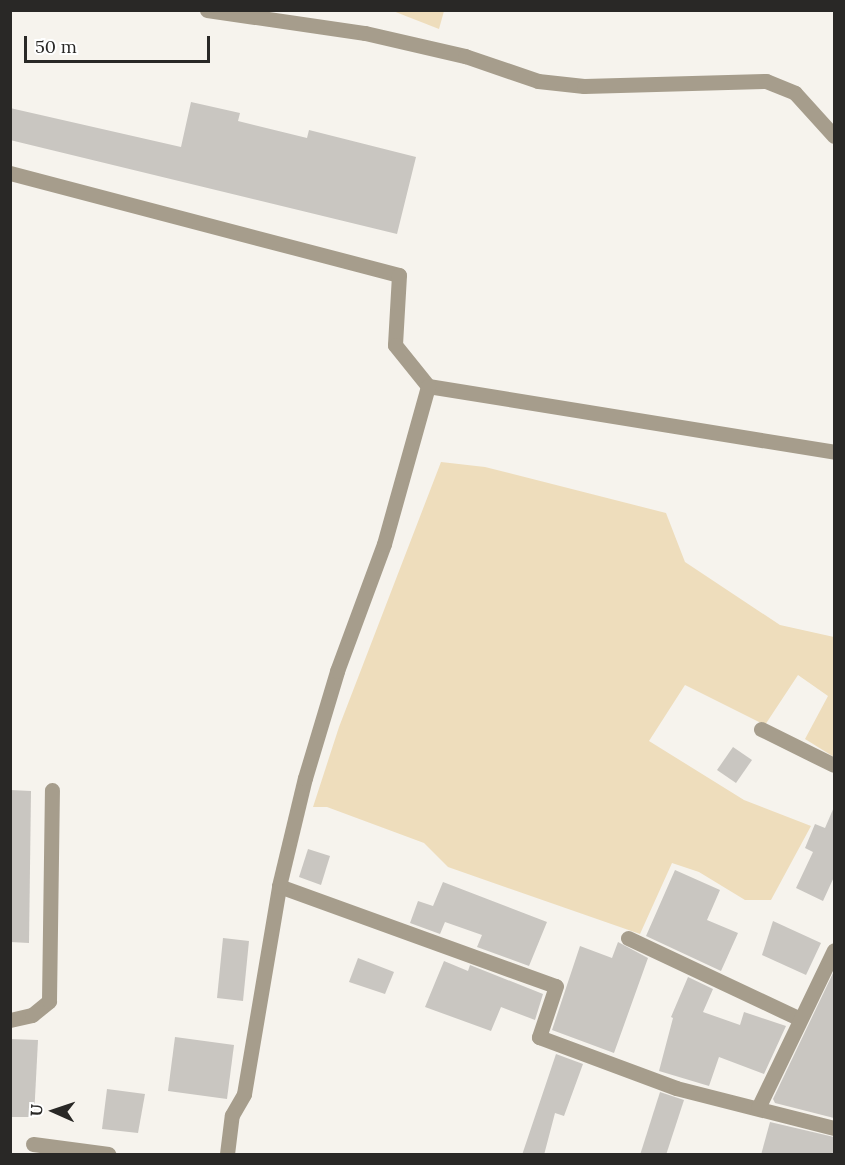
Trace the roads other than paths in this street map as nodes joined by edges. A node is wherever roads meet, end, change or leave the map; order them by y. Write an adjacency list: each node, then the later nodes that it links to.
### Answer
1 (207, 10): 2 (street)
2 (834, 136)
3 (10, 173): 4 (street)
4 (428, 386): 5 (street); 9 (street)
5 (834, 452)
6 (761, 729): 7 (street)
7 (834, 765)
8 (52, 790): 13 (street)
9 (279, 886): 14 (street); 18 (street)
10 (628, 938): 12 (street)
11 (834, 950): 12 (street)
12 (798, 1018): 14 (street)
13 (10, 1020)
14 (758, 1108): 15 (street)
15 (834, 1128)
16 (33, 1144): 17 (street)
17 (108, 1155)
18 (227, 1155)

